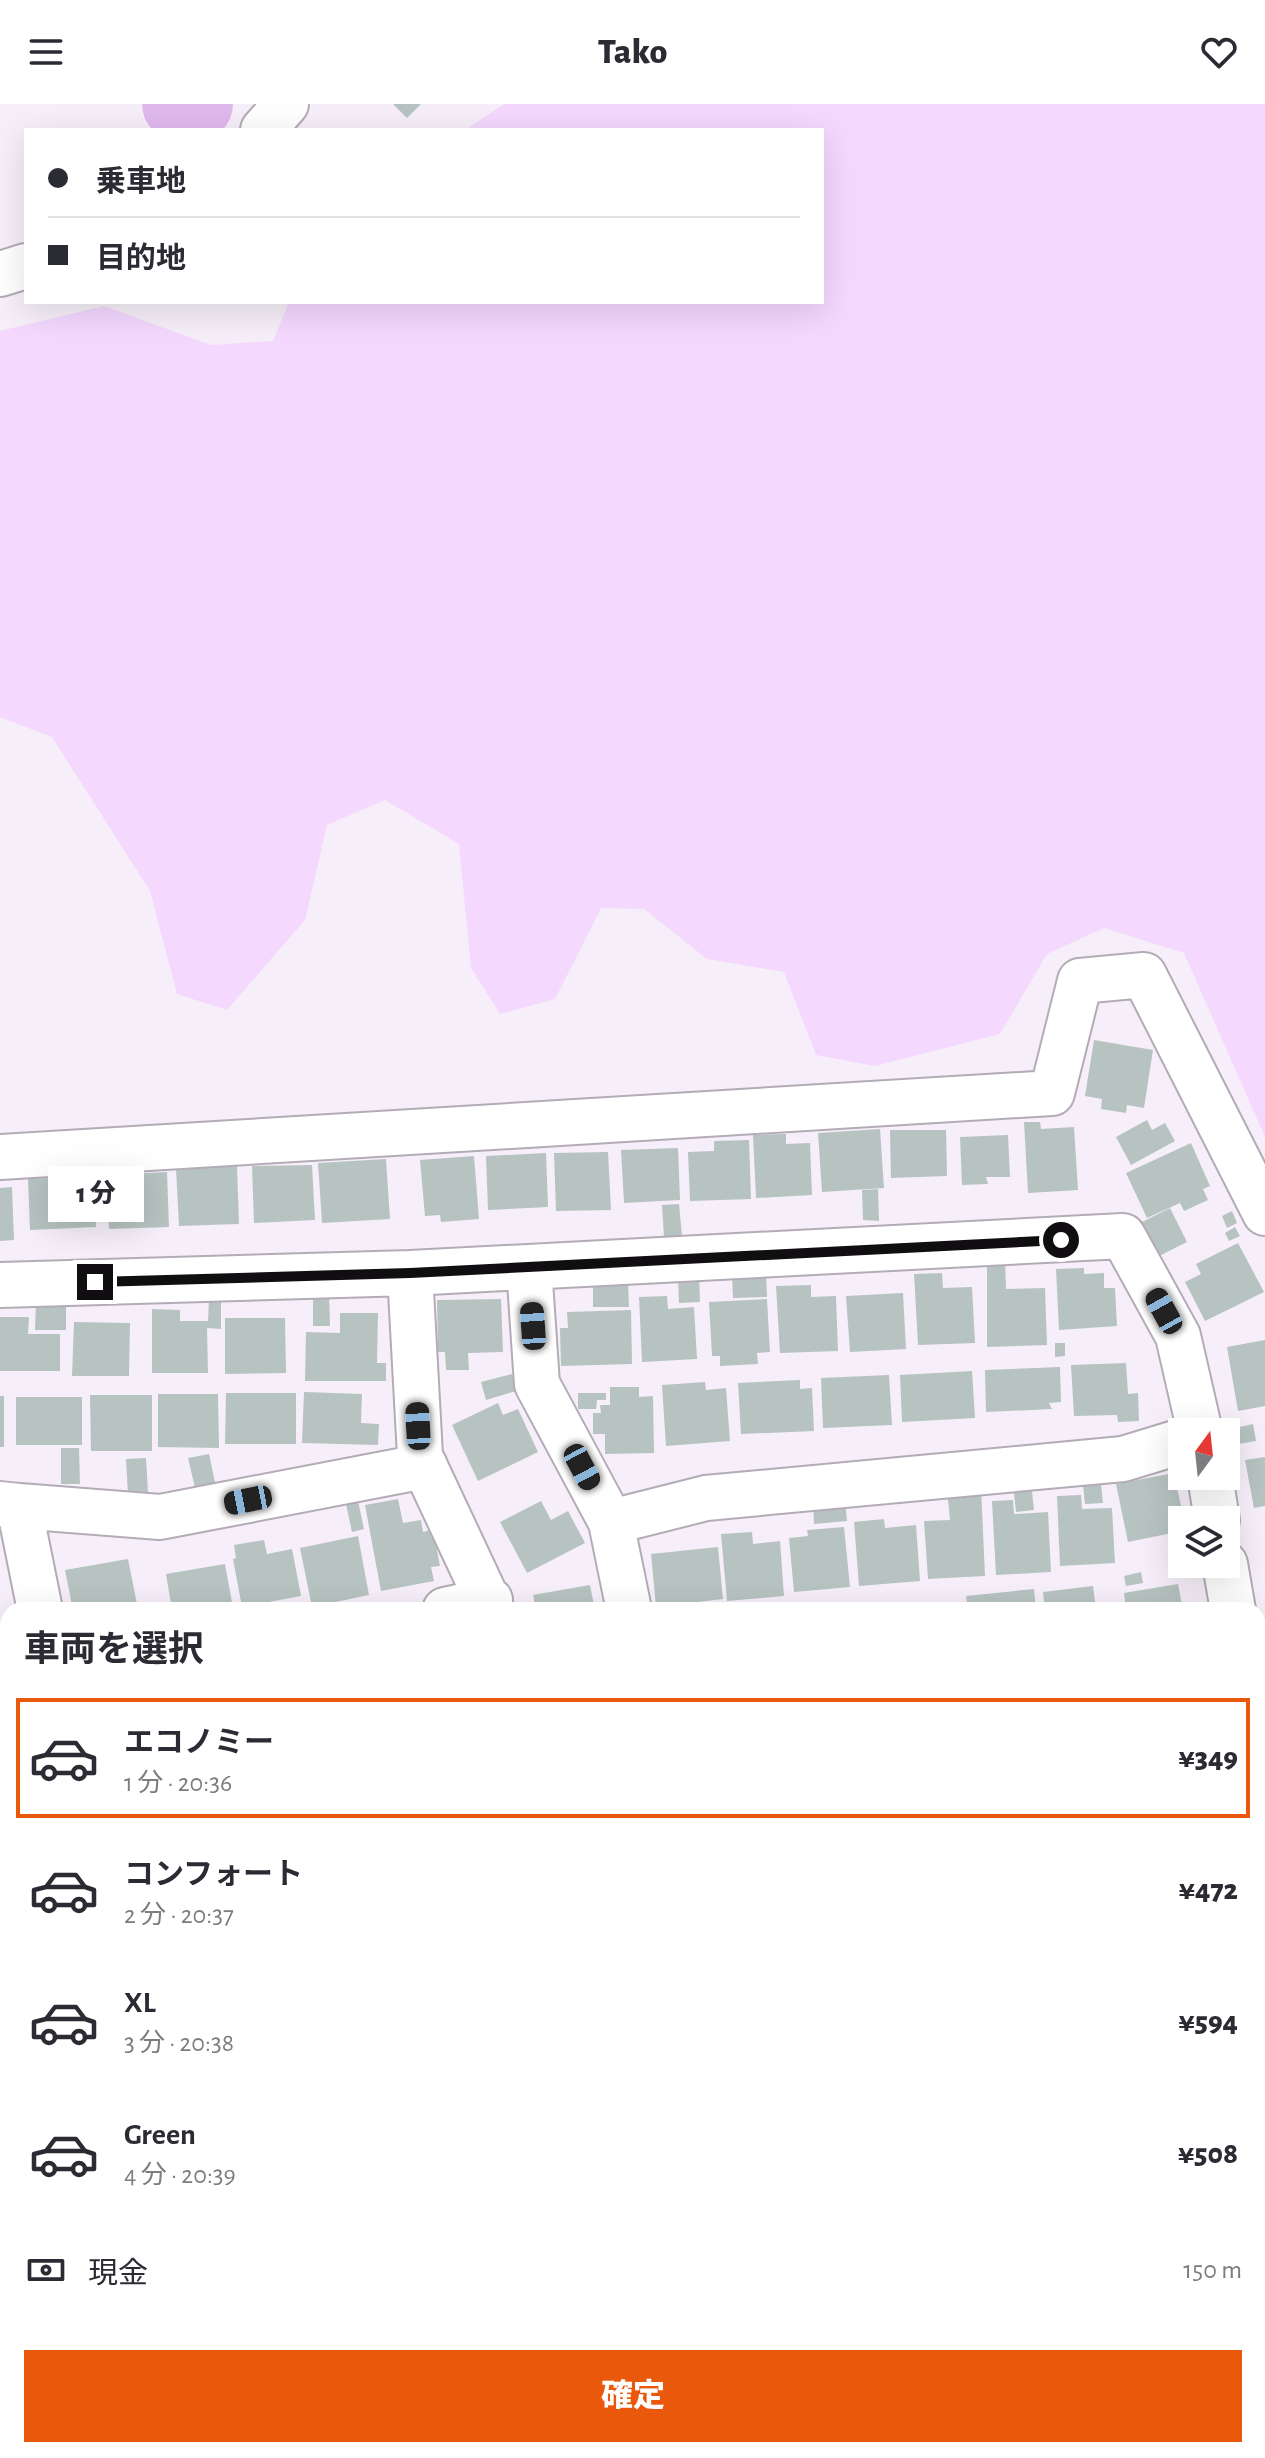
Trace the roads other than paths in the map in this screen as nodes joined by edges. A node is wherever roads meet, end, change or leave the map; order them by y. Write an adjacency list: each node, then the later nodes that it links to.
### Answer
1 (286, 104): 2 (street)
2 (265, 128)
3 (24, 267): 4 (street)
4 (0, 274)
5 (0, 1157): 6 (street)
6 (1265, 1213)
7 (529, 1267): 8 (street); 10 (street); 14 (street)
8 (410, 1273): 9 (street); 12 (street)
9 (0, 1285)
10 (1197, 1418)
11 (1168, 1445): 14 (street)
12 (425, 1466): 13 (street); 17 (street)
13 (10, 1505): 16 (street)
14 (611, 1522): 18 (street)
15 (1227, 1578): 19 (street)
16 (38, 1602)
17 (490, 1602)
18 (627, 1602)
19 (1232, 1602)

